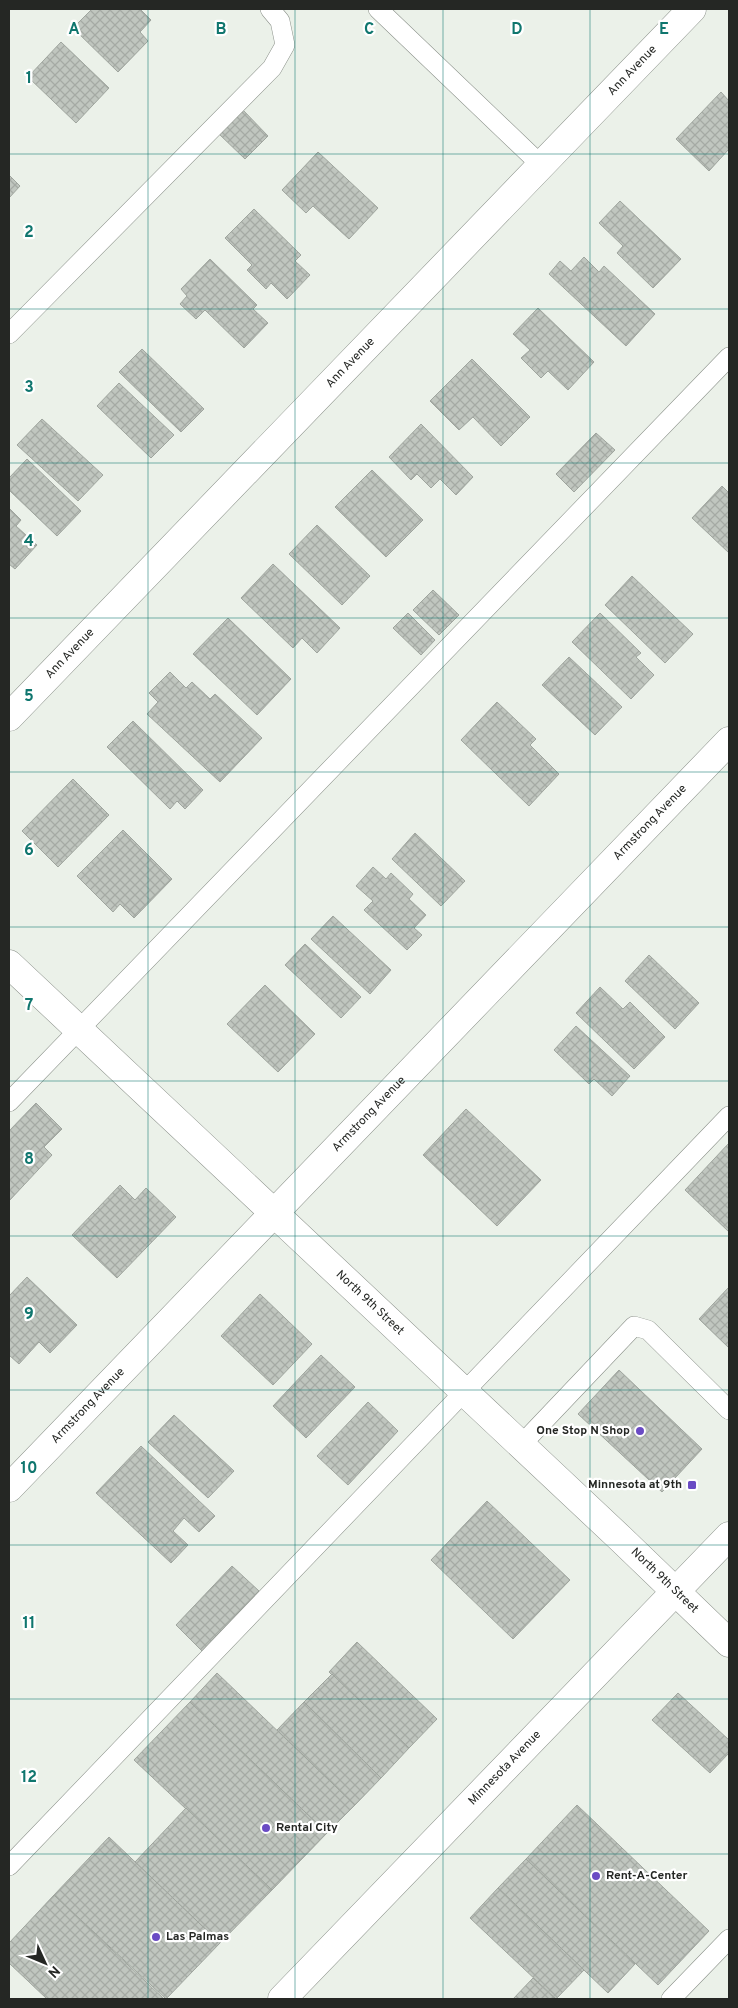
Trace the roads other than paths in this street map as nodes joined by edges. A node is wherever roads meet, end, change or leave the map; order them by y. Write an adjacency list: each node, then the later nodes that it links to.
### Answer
1 (270, 9): 5 (lane)
2 (378, 9): 4 (lane)
3 (692, 9): 4 (street, Ann Avenue)
4 (541, 165): 7 (street, Ann Avenue)
5 (9, 334)
6 (729, 358): 10 (lane)
7 (9, 716)
8 (729, 741): 13 (street, Armstrong Avenue)
9 (9, 964): 10 (street, North 9th Street)
10 (77, 1030): 11 (lane); 13 (street, North 9th Street)
11 (9, 1102)
12 (729, 1116): 14 (lane)
13 (275, 1212): 14 (street, North 9th Street); 17 (street, Armstrong Avenue)
14 (463, 1392): 16 (street, North 9th Street); 21 (lane)
15 (729, 1410): 16 (lane)
16 (521, 1445): 19 (street, North 9th Street)
17 (9, 1488)
18 (729, 1536): 19 (street, Minnesota Avenue)
19 (676, 1591): 20 (street, North 9th Street); 23 (street, Minnesota Avenue)
20 (729, 1643)
21 (9, 1866)
22 (729, 1939): 24 (lane)
23 (282, 1999)
24 (671, 1999)

